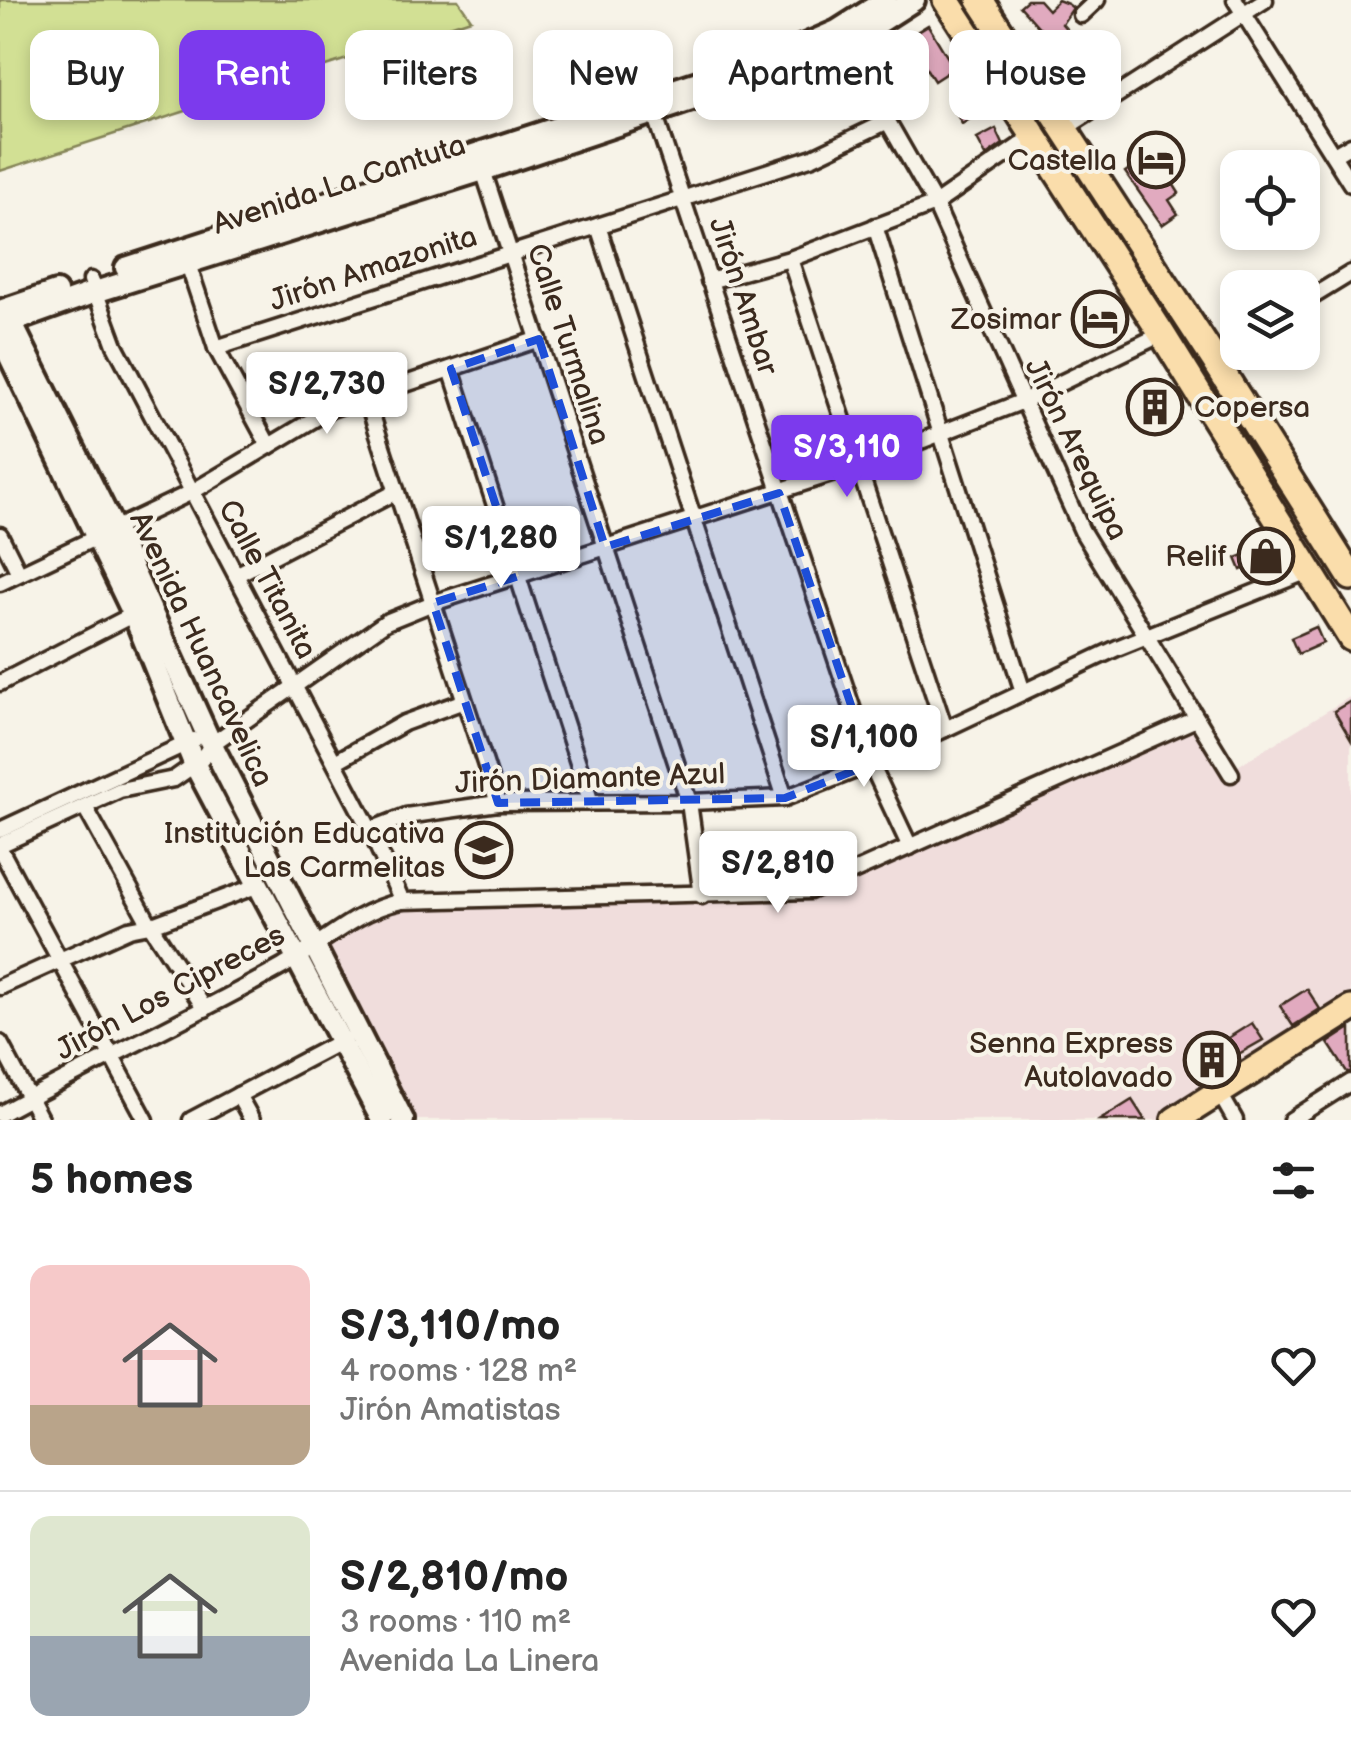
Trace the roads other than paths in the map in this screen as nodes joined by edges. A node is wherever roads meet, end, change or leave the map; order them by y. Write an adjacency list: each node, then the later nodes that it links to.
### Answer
1 (886, 0): 9 (main road, Avenida La Cantuta)
2 (914, 0): 10 (main road, Avenida La Cantuta)
3 (946, 0): 15 (highway)
4 (980, 0): 14 (highway)
5 (1096, 0): 8 (street)
6 (1265, 0): 7 (street)
7 (1239, 7): 14 (street); 17 (street)
8 (1081, 15)
9 (850, 30)
10 (856, 30)
11 (609, 120): 18 (main road, Avenida La Cantuta)
12 (656, 120): 20 (street, Jirón Ambar)
13 (886, 122): 20 (street, Jirón Amazonita); 21 (street, Jirón Arequipa)
14 (1064, 129): 36 (highway)
15 (1035, 136): 21 (street); 32 (highway)
16 (1351, 145): 17 (street)
17 (1334, 155): 19 (street)
18 (480, 163): 24 (street, Calle Turmalina); 25 (main road, Avenida La Cantuta)
19 (1351, 184)
20 (683, 199): 22 (street, Jirón Amazonita); 28 (street, Jirón Ambar)
21 (934, 204): 23 (street); 39 (street, Jirón Arequipa)
22 (598, 226): 24 (street, Jirón Amazonita); 46 (street)
23 (876, 226): 26 (street); 40 (street)
24 (510, 253): 33 (street, Calle Turmalina); 34 (street, Jirón Amazonita)
25 (186, 256): 29 (main road, Avenida La Cantuta); 34 (street)
26 (790, 258): 28 (street); 42 (street)
27 (1351, 272): 30 (street)
28 (709, 281): 45 (street, Jirón Ambar)
29 (93, 286): 31 (main road, Avenida La Cantuta); 43 (street, Calle Titanita)
30 (1320, 292)
31 (3, 321): 47 (main road, Avenida Huancavelica)
32 (1162, 334): 39 (street); 50 (highway)
33 (539, 339): 37 (street); 49 (street, Calle Turmalina)
34 (216, 348): 41 (street)
35 (1220, 355): 36 (street)
36 (1214, 359): 54 (highway)
37 (451, 369): 38 (street); 53 (street)
38 (366, 397): 41 (street); 44 (street)
39 (1021, 402): 40 (street); 58 (street, Jirón Arequipa)
40 (942, 434): 42 (street); 62 (street)
41 (269, 446): 43 (street)
42 (859, 466): 45 (street); 65 (street)
43 (192, 492): 47 (street); 52 (street, Calle Titanita)
44 (396, 492): 52 (street); 56 (street)
45 (779, 493): 46 (street); 69 (street, Jirón Ambar)
46 (696, 518): 49 (street); 71 (street)
47 (106, 533): 51 (street); 57 (main road, Avenida Huancavelica)
48 (0, 535): 51 (street)
49 (605, 547): 53 (street); 74 (street, Calle Turmalina)
50 (1308, 571): 58 (street, Jirón Diamante Azul); 59 (highway)
51 (20, 573): 55 (street)
52 (236, 575): 61 (street, Calle Titanita)
53 (519, 576): 56 (street); 72 (street)
54 (1351, 576)
55 (0, 582)
56 (433, 603): 61 (street); 63 (street)
57 (142, 610): 60 (street); 66 (main road, Avenida Huancavelica); 67 (main road, Avenida Huancavelica)
58 (1146, 638): 62 (street, Jirón Diamante Azul); 64 (street, Jirón Arequipa)
59 (1351, 638)
60 (0, 682)
61 (294, 688): 66 (street); 68 (street, Calle Titanita)
62 (1024, 692): 65 (street, Jirón Diamante Azul)
63 (464, 701): 68 (street); 73 (street)
64 (1196, 719): 70 (street, Jirón Arequipa); 79 (street, Jirón Los Cipreces)
65 (945, 729): 69 (street, Jirón Diamante Azul)
66 (215, 739): 67 (street); 67 (street); 84 (main road, Avenida Huancavelica)
67 (190, 753): 75 (street); 76 (street); 80 (main road, Avenida Huancavelica)
68 (335, 762): 77 (street, Calle Titanita)
69 (871, 764): 71 (street, Jirón Diamante Azul); 79 (street, Jirón Ambar)
70 (1231, 774)
71 (785, 798): 74 (street, Jirón Diamante Azul)
72 (590, 800): 73 (street, Jirón Diamante Azul); 74 (street, Jirón Diamante Azul)
73 (498, 802): 77 (street, Jirón Diamante Azul)
74 (689, 802): 81 (street, Calle Turmalina)
75 (85, 806): 78 (street); 83 (street)
76 (0, 830)
77 (370, 830): 82 (street, Calle Titanita)
78 (0, 847): 86 (street)
79 (910, 848): 81 (street, Jirón Los Cipreces)
80 (259, 886): 83 (street); 85 (main road, Avenida Huancavelica)
81 (702, 896): 82 (street, Jirón Los Cipreces)
82 (402, 901): 84 (street, Jirón Los Cipreces)
83 (150, 925): 86 (street); 89 (street)
84 (312, 946): 85 (street, Jirón Los Cipreces); 90 (main road, Avenida Huancavelica)
85 (294, 959): 89 (street, Jirón Los Cipreces); 90 (main road, Avenida Huancavelica)
86 (62, 960): 87 (street); 92 (street)
87 (0, 988)
88 (1351, 1008): 94 (highway)
89 (205, 1009): 92 (street, Jirón Los Cipreces)
90 (349, 1037): 95 (street); 102 (main road, Avenida Huancavelica); 103 (main road, Avenida Huancavelica)
91 (0, 1043): 96 (street)
92 (112, 1055): 96 (street, Jirón Los Cipreces); 99 (street)
93 (1351, 1082): 106 (street)
94 (1218, 1092): 104 (highway); 105 (street)
95 (238, 1095): 100 (street); 101 (street)
96 (30, 1098): 97 (street, Jirón Los Cipreces); 98 (street)
97 (0, 1114)
98 (41, 1120)
99 (146, 1120)
100 (191, 1120)
101 (252, 1120)
102 (382, 1120)
103 (403, 1120)
104 (1174, 1120)
105 (1235, 1120)
106 (1291, 1120)

